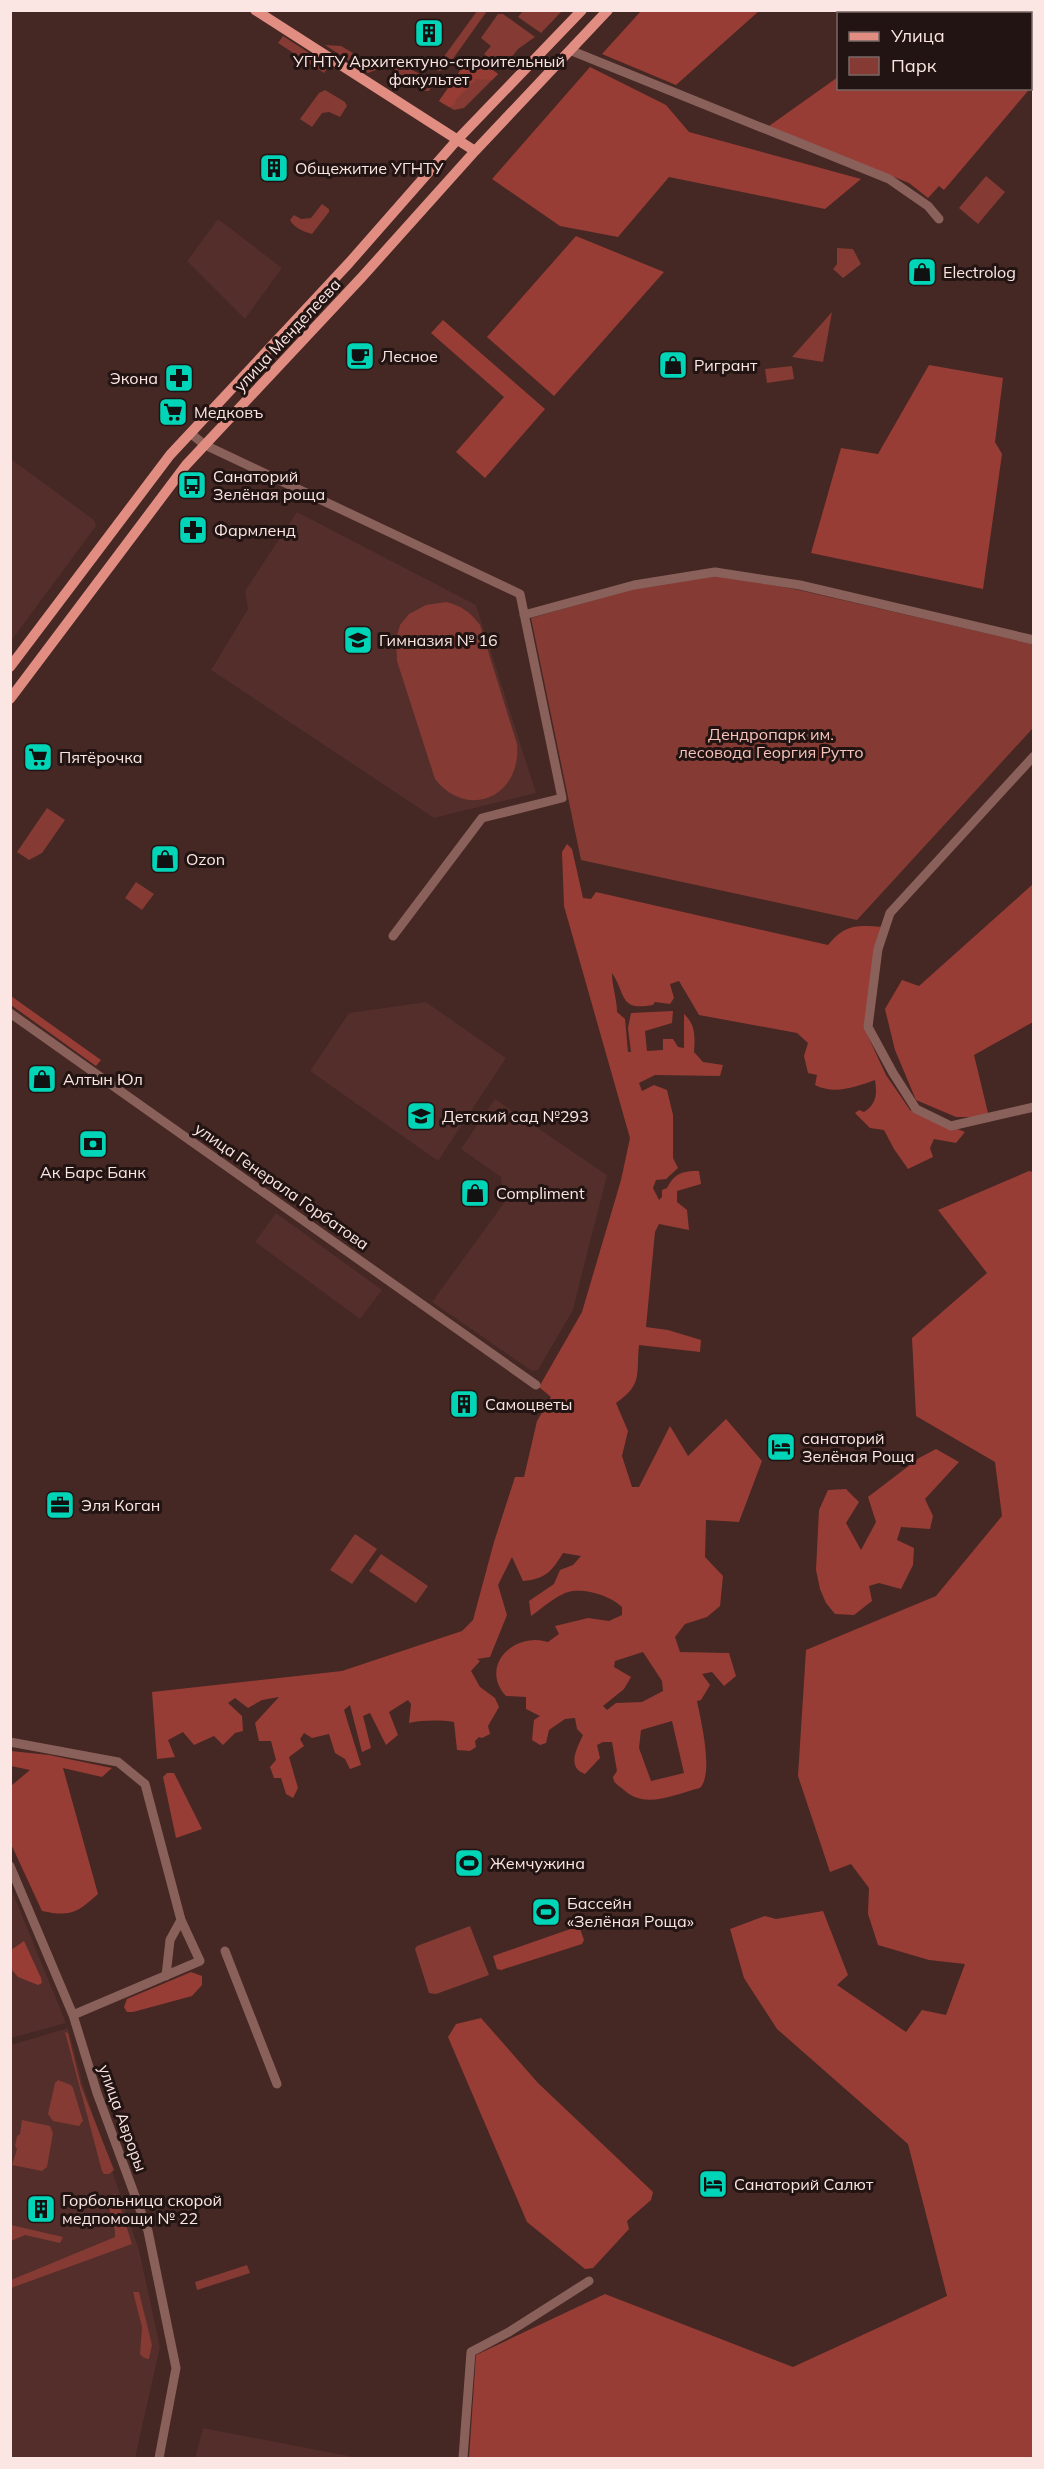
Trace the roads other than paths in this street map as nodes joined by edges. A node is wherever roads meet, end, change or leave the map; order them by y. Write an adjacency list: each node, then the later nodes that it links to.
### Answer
1 (255, 10): 5 (main road)
2 (582, 10): 5 (main road, улица Менделеева)
3 (608, 10): 4 (main road, улица Менделеева)
4 (572, 51): 6 (main road, улица Менделеева); 7 (street)
5 (457, 140): 6 (main road); 8 (main road, улица Менделеева)
6 (475, 152): 9 (main road, улица Менделеева)
7 (939, 219)
8 (190, 433): 9 (street); 12 (main road, улица Менделеева)
9 (205, 445): 10 (street); 13 (main road, улица Менделеева)
10 (524, 615): 11 (street); 15 (street)
11 (1034, 640)
12 (10, 667)
13 (10, 699)
14 (1034, 756): 17 (street)
15 (393, 936)
16 (10, 1013): 18 (street, улица Генерала Горбатова)
17 (1034, 1107)
18 (536, 1385)
19 (10, 1742): 21 (street)
20 (10, 1866): 24 (street, улица Авроры)
21 (181, 1920): 23 (street); 23 (street)
22 (225, 1951): 25 (street)
23 (166, 1976): 24 (street)
24 (73, 2015): 27 (street, улица Авроры)
25 (277, 2084)
26 (589, 2281): 28 (street)
27 (159, 2458)
28 (463, 2458)

